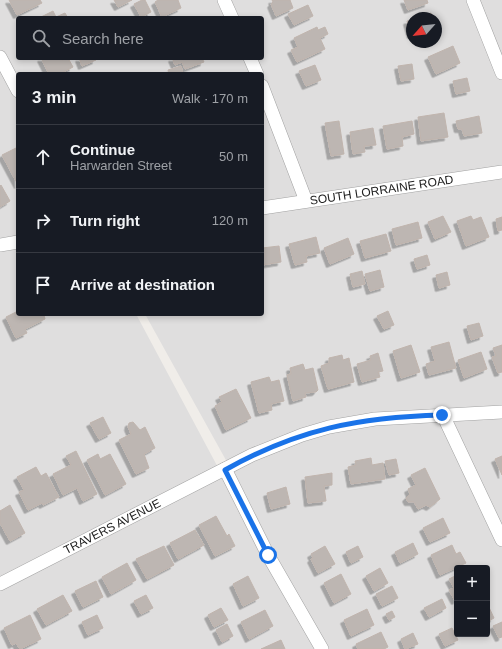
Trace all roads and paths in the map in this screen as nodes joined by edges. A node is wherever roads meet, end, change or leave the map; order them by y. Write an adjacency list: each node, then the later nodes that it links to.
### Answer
1 (224, 0): 3 (street)
2 (473, 0): 7 (street)
3 (231, 16)
4 (0, 56): 8 (street)
5 (251, 60): 6 (street)
6 (256, 72)
7 (502, 73)
8 (16, 87)
9 (264, 91): 11 (street)
10 (502, 172): 11 (street, SOUTH LORRAINE ROAD)
11 (306, 201): 12 (street, SOUTH LORRAINE ROAD)
12 (264, 208)
13 (16, 242): 14 (street)
14 (0, 245)
15 (502, 412): 16 (street, TRAVERS AVENUE)
16 (442, 415): 17 (street, TRAVERS AVENUE); 18 (street)
17 (225, 470): 19 (street, TRAVERS AVENUE); 20 (street)
18 (502, 540)
19 (0, 584)
20 (322, 649)

